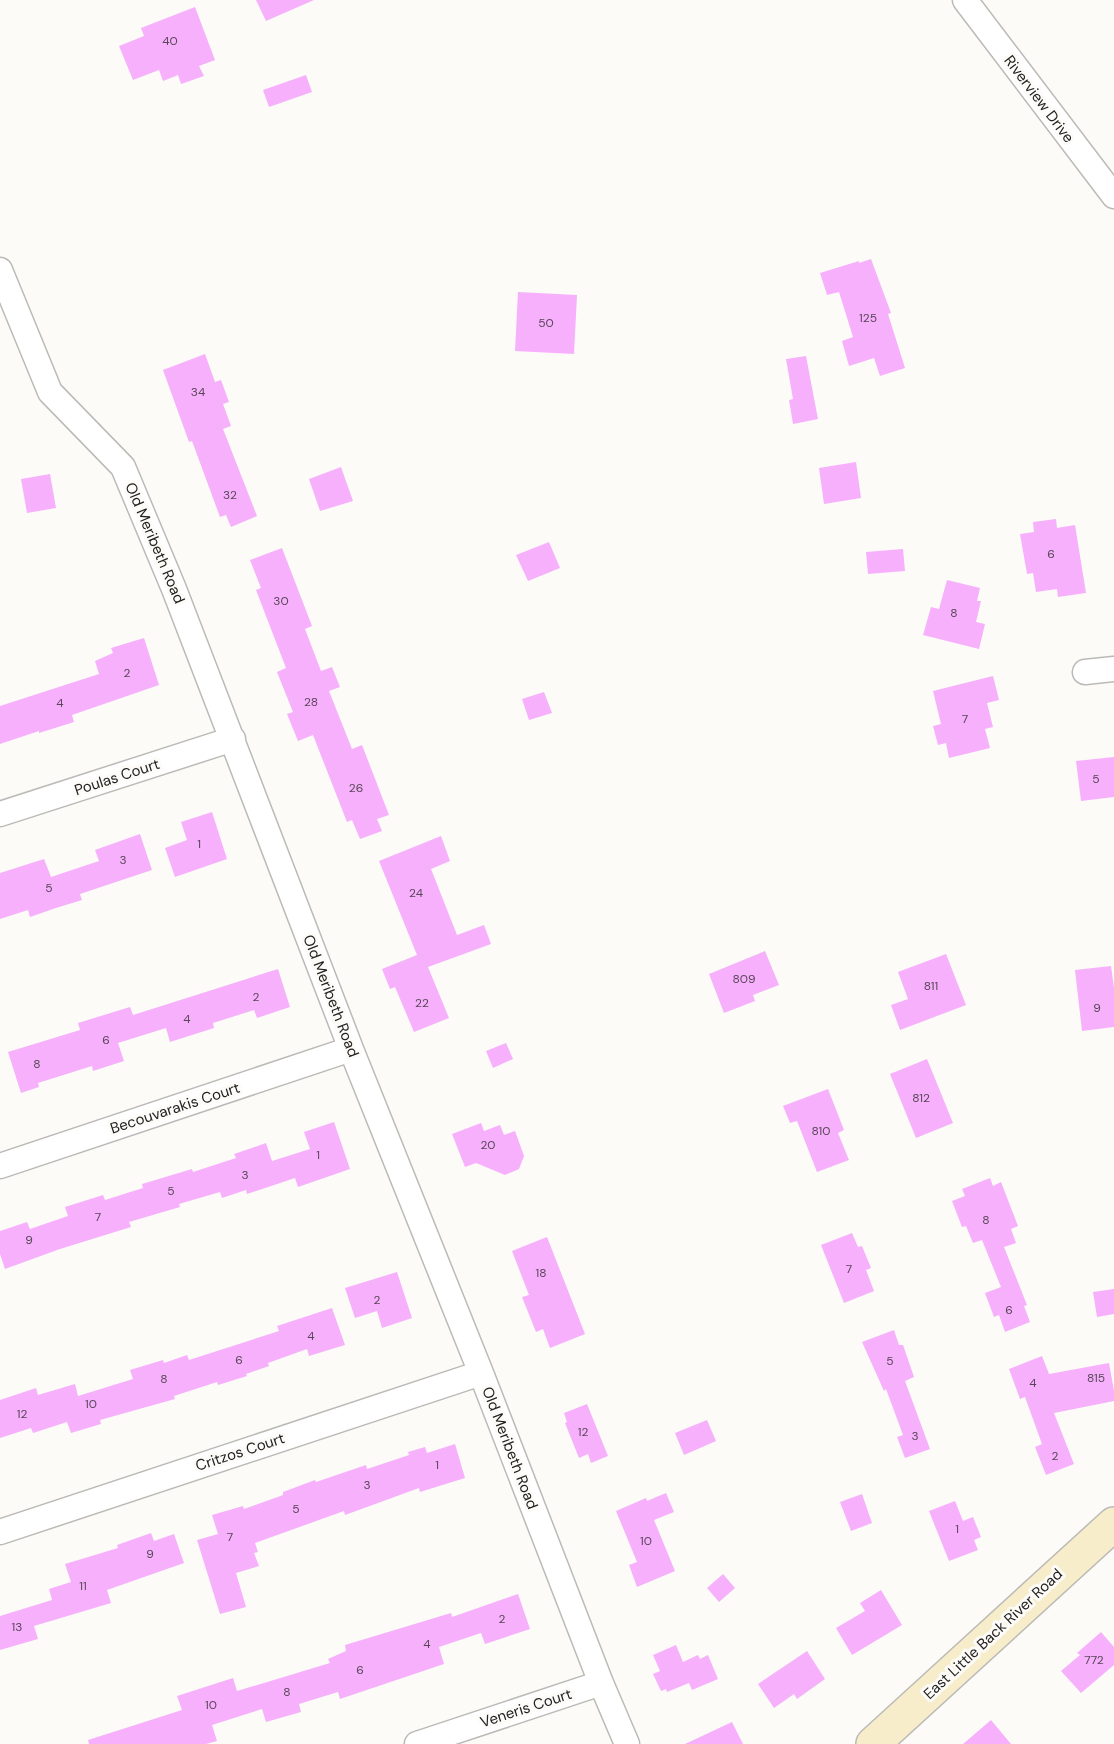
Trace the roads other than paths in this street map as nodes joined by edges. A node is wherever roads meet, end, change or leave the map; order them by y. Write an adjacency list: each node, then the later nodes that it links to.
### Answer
1 (965, 0): 2 (street, Riverview Drive)
2 (1114, 196)
3 (0, 270): 6 (street, Old Meribeth Road)
4 (1114, 669): 5 (street)
5 (1085, 672)
6 (233, 739): 7 (street, Poulas Court); 8 (street, Old Meribeth Road)
7 (0, 814)
8 (351, 1049): 9 (street, Becouvarakis Court); 10 (street, Old Meribeth Road)
9 (0, 1166)
10 (481, 1373): 12 (street, Critzos Court); 13 (street, Old Meribeth Road)
11 (1114, 1524): 14 (street, East Little Back River Road)
12 (0, 1532)
13 (601, 1683): 15 (street, Veneris Court); 16 (street, Old Meribeth Road)
14 (878, 1742)
15 (417, 1744)
16 (627, 1744)

